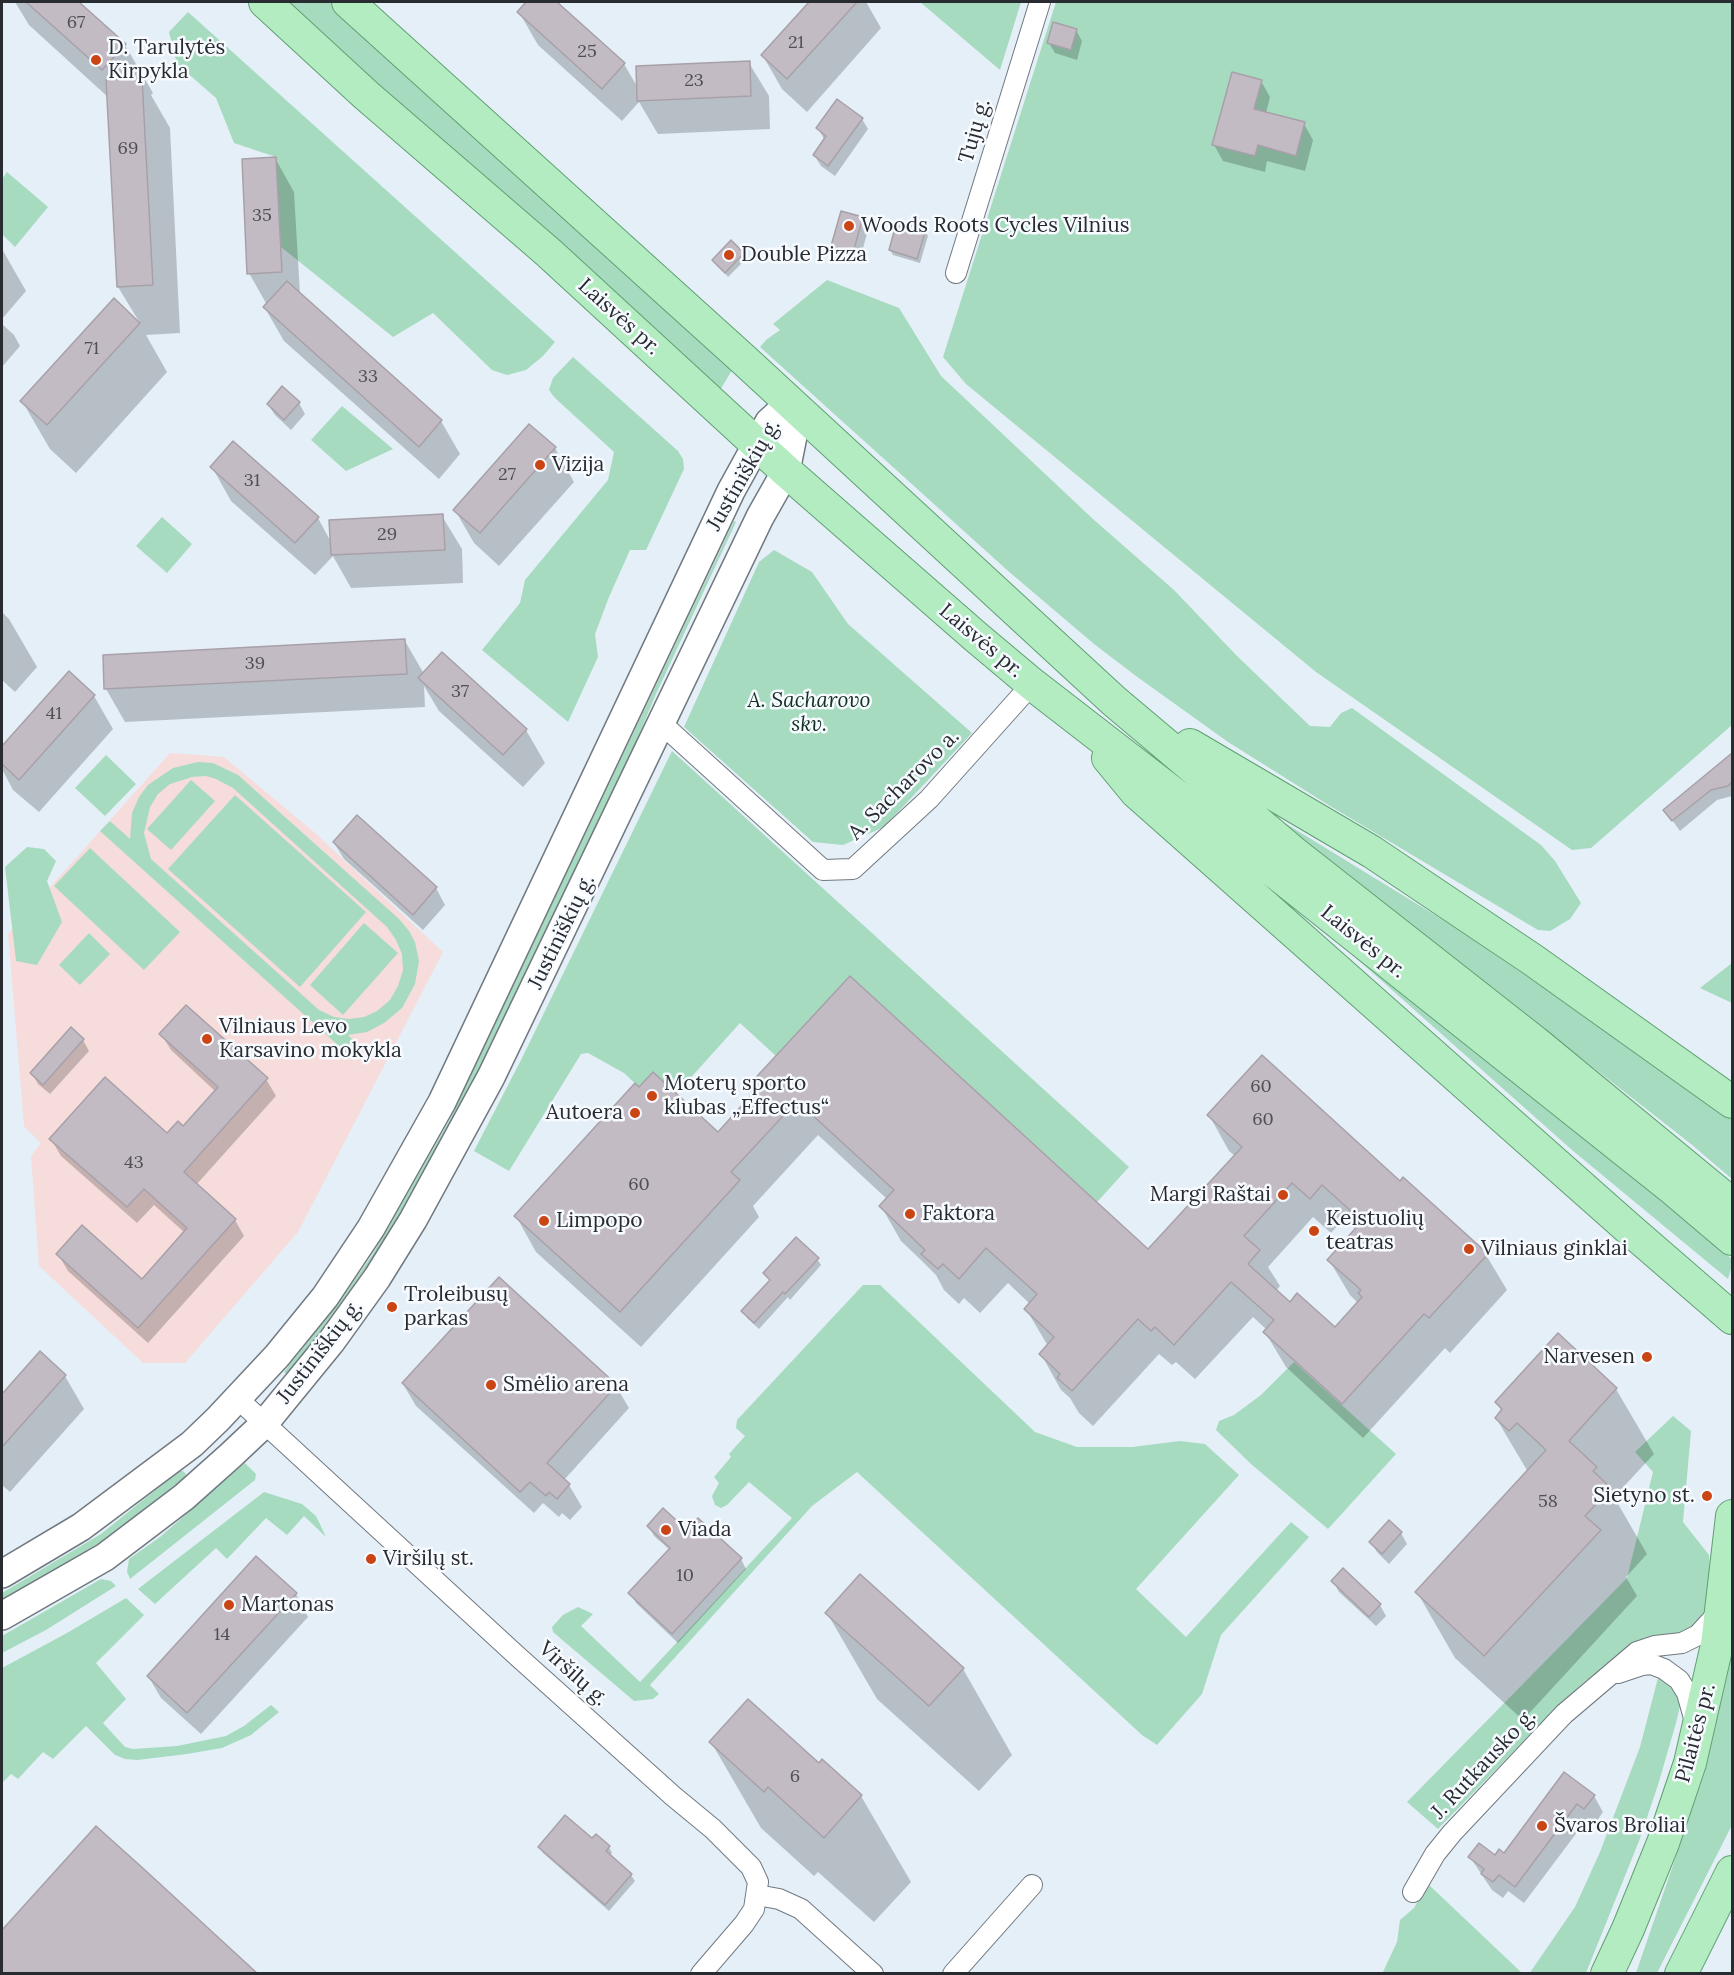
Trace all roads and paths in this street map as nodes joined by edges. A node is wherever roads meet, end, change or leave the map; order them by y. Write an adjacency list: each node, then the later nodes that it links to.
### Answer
1 (265, 2): 6 (main road, Laisvės pr.)
2 (348, 2): 5 (main road, Laisvės pr.)
3 (1040, 2): 4 (street, Tujų g.)
4 (956, 273)
5 (793, 405): 6 (main road, Justiniškių g.); 7 (main road, Justiniškių g.); 9 (main road, Laisvės pr.)
6 (757, 444): 7 (main road, Laisvės pr.); 17 (main road, Justiniškių g.)
7 (786, 471): 8 (main road, Laisvės pr.); 11 (main road, Justiniškių g.)
8 (1032, 684): 10 (main road, Laisvės pr.); 11 (street, A. Sacharovo a.)
9 (1114, 701): 12 (main road, Laisvės pr.); 13 (main road, Laisvės pr.)
10 (1068, 711): 12 (main road, Laisvės pr.); 16 (main road)
11 (662, 724): 18 (main road, Justiniškių g.)
12 (1526, 1054): 14 (main road, Laisvės pr.); 15 (main road, Laisvės pr.)
13 (1730, 1100)
14 (1732, 1204)
15 (1732, 1239)
16 (1732, 1318)
17 (238, 1399): 18 (street, Viršilų g.); 20 (main road, Justiniškių g.)
18 (264, 1424): 22 (main road, Justiniškių g.); 28 (street, Viršilų g.)
19 (1732, 1516): 21 (main road, Pilaitės pr.)
20 (2, 1574)
21 (1722, 1608): 23 (street, J. Rutkausko g.); 24 (main road, Pilaitės pr.)
22 (2, 1616)
23 (1602, 1680): 24 (street, J. Rutkausko g.); 27 (street, J. Rutkausko g.)
24 (1698, 1732): 32 (main road, Pilaitės pr.)
25 (1732, 1872): 33 (main road)
26 (1032, 1885): 31 (street)
27 (1413, 1892)
28 (757, 1894): 29 (street); 30 (street)
29 (701, 1974)
30 (873, 1974)
31 (953, 1974)
32 (1607, 1974)
33 (1681, 1974)

